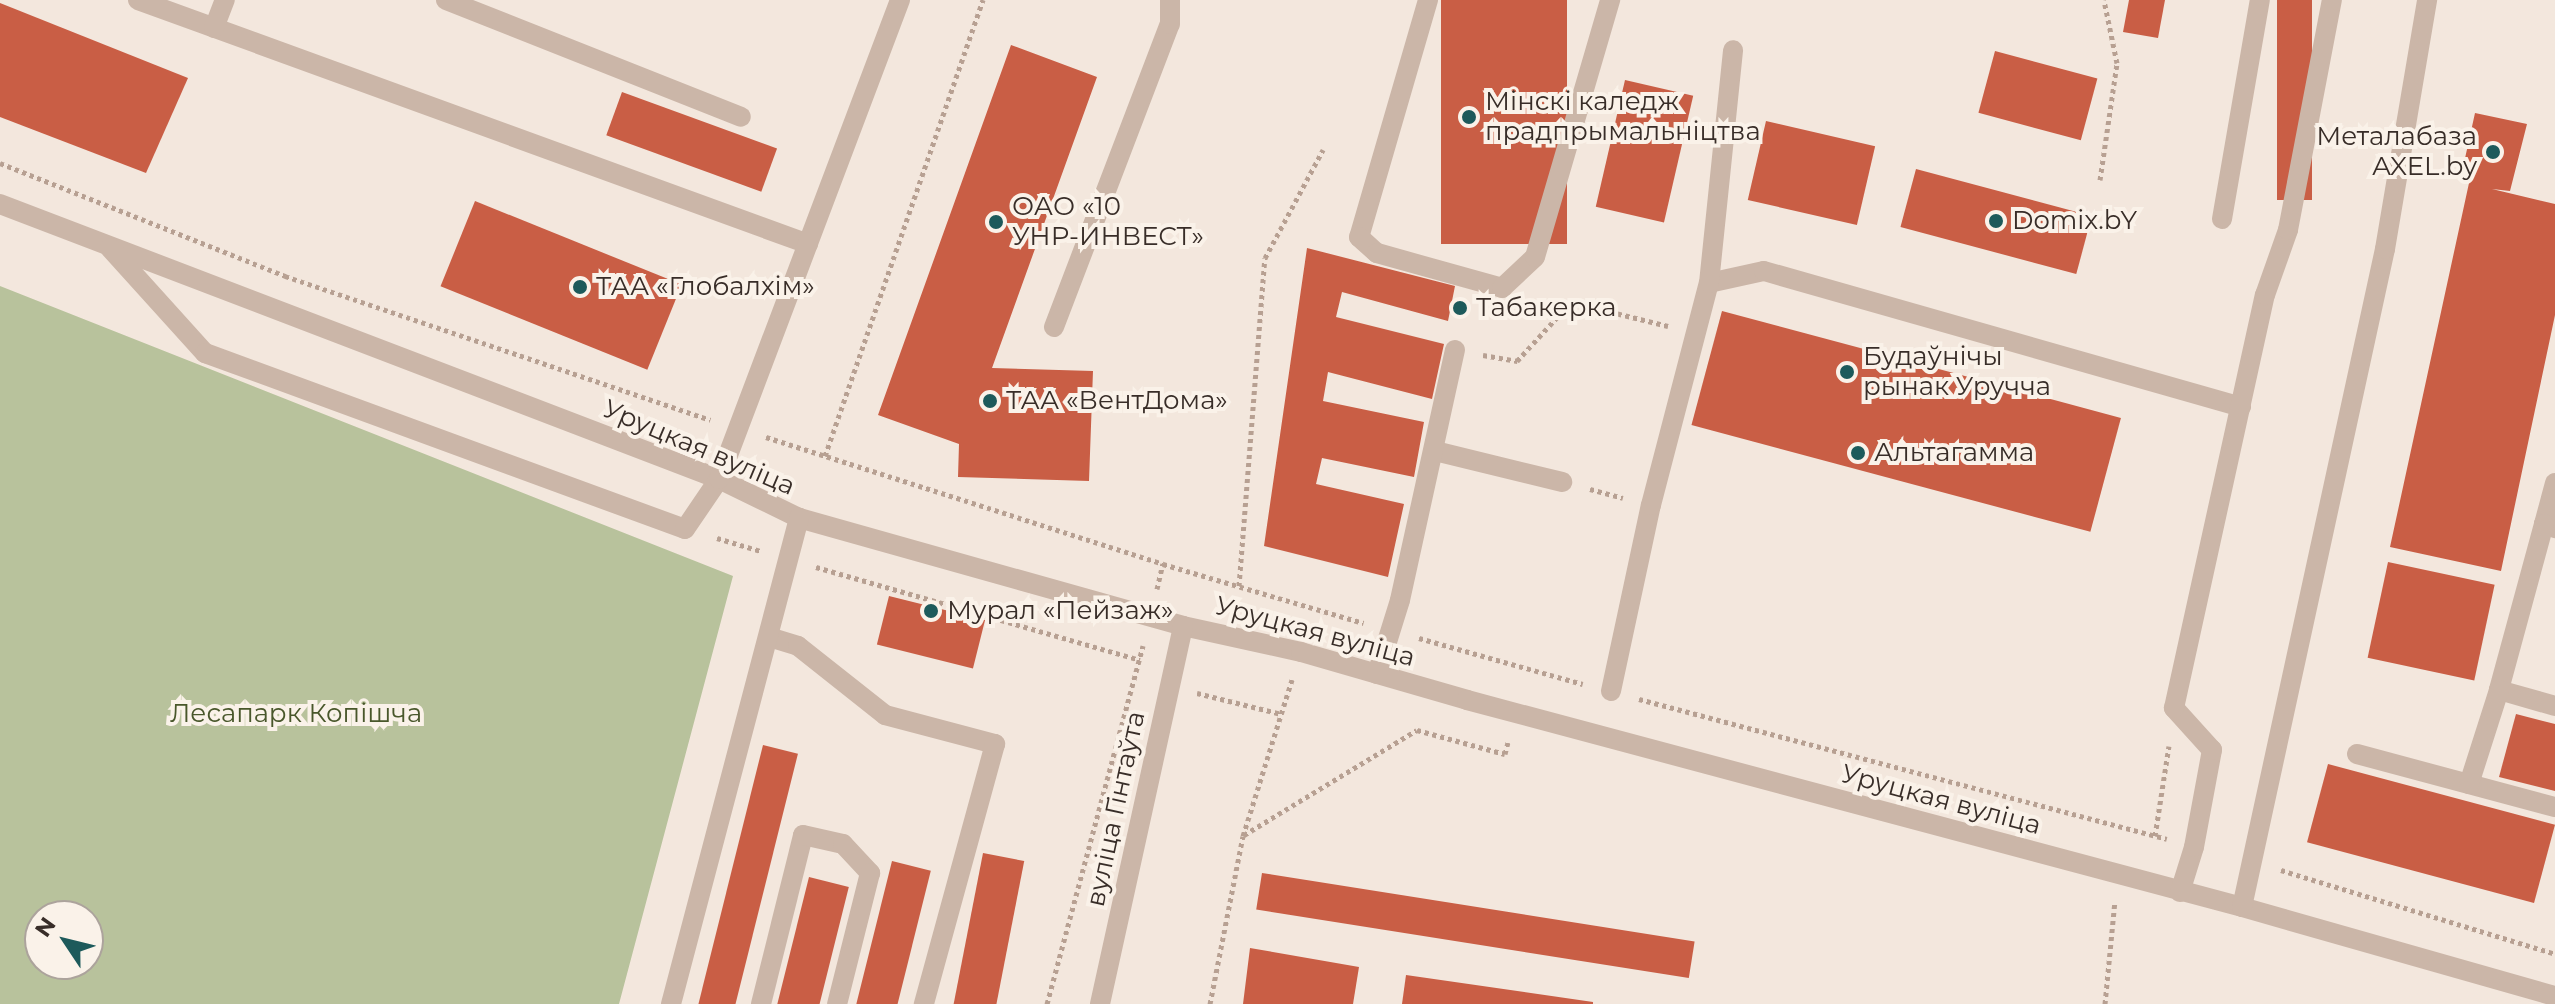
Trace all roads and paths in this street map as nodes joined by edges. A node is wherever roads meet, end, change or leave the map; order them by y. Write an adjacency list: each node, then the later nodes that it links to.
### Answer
1 (138, 0): 13 (street)
2 (225, 0): 13 (street)
3 (446, 0): 15 (street)
4 (900, 0): 20 (street)
5 (983, 0): 28 (path)
6 (1170, 0): 23 (street)
7 (1428, 0): 8 (street)
8 (1610, 0)
9 (2104, 0): 17 (path)
10 (2260, 0): 19 (street)
11 (2332, 0): 26 (street)
12 (2427, 0): 63 (street)
13 (214, 28): 20 (street)
14 (1733, 50): 22 (street)
15 (741, 117)
16 (1323, 150): 38 (path)
17 (2100, 180)
18 (0, 204): 21 (street, Уруцкая вуліца)
19 (2222, 219)
20 (808, 244): 29 (street)
21 (107, 245): 29 (street, Уруцкая вуліца); 35 (street)
22 (1709, 283): 24 (street); 26 (street)
23 (1054, 327)
24 (1696, 333): 25 (path); 32 (street)
25 (1455, 350): 27 (street)
26 (2241, 407): 53 (street)
27 (1435, 451): 30 (street); 47 (street)
28 (825, 456)
29 (719, 479): 33 (street, Уруцкая вуліца); 35 (street)
30 (1562, 482): 32 (path)
31 (2555, 483): 34 (street)
32 (1651, 505): 51 (street)
33 (799, 518): 36 (street); 40 (street, Уруцкая вуліца)
34 (2549, 526): 50 (street)
35 (685, 529): 36 (path)
36 (788, 559): 42 (street); 44 (path)
37 (1163, 564): 40 (path)
38 (1239, 586)
39 (1315, 609): 43 (path)
40 (1151, 616): 41 (street, Уруцкая вуліца); 44 (path)
41 (1183, 626): 43 (street, Уруцкая вуліца); 49 (street, вуліца Гінтаўта)
42 (769, 637): 69 (street); 72 (street)
43 (1301, 652): 47 (street, Уруцкая вуліца); 54 (path)
44 (1140, 660): 48 (path)
45 (1502, 662): 46 (path)
46 (1530, 669): 51 (path); 55 (path)
47 (1377, 674): 55 (street, Уруцкая вуліца)
48 (1136, 678): 49 (path); 73 (path)
49 (1170, 686): 54 (path); 74 (street, вуліца Гінтаўта)
50 (2499, 690): 52 (street); 57 (street)
51 (1611, 691): 59 (path)
52 (2555, 706)
53 (2174, 708): 61 (path); 62 (street)
54 (1281, 714): 60 (path)
55 (1517, 714): 60 (path); 64 (street, Уруцкая вуліца)
56 (2357, 754): 57 (street)
57 (2469, 784): 58 (street)
58 (2555, 807)
59 (2128, 829): 61 (path); 64 (path)
60 (1243, 836): 75 (path)
61 (2155, 836): 62 (path)
62 (2194, 847): 65 (street)
63 (2252, 861): 66 (street); 67 (path)
64 (2117, 874): 65 (street, Уруцкая вуліца); 76 (path)
65 (2180, 892): 66 (street, Уруцкая вуліца)
66 (2242, 907): 68 (street, Уруцкая вуліца)
67 (2555, 954)
68 (2555, 996)
69 (671, 1004)
70 (761, 1004): 71 (street)
71 (837, 1004)
72 (924, 1004)
73 (1047, 1004)
74 (1100, 1004)
75 (1210, 1004)
76 (2105, 1004)

